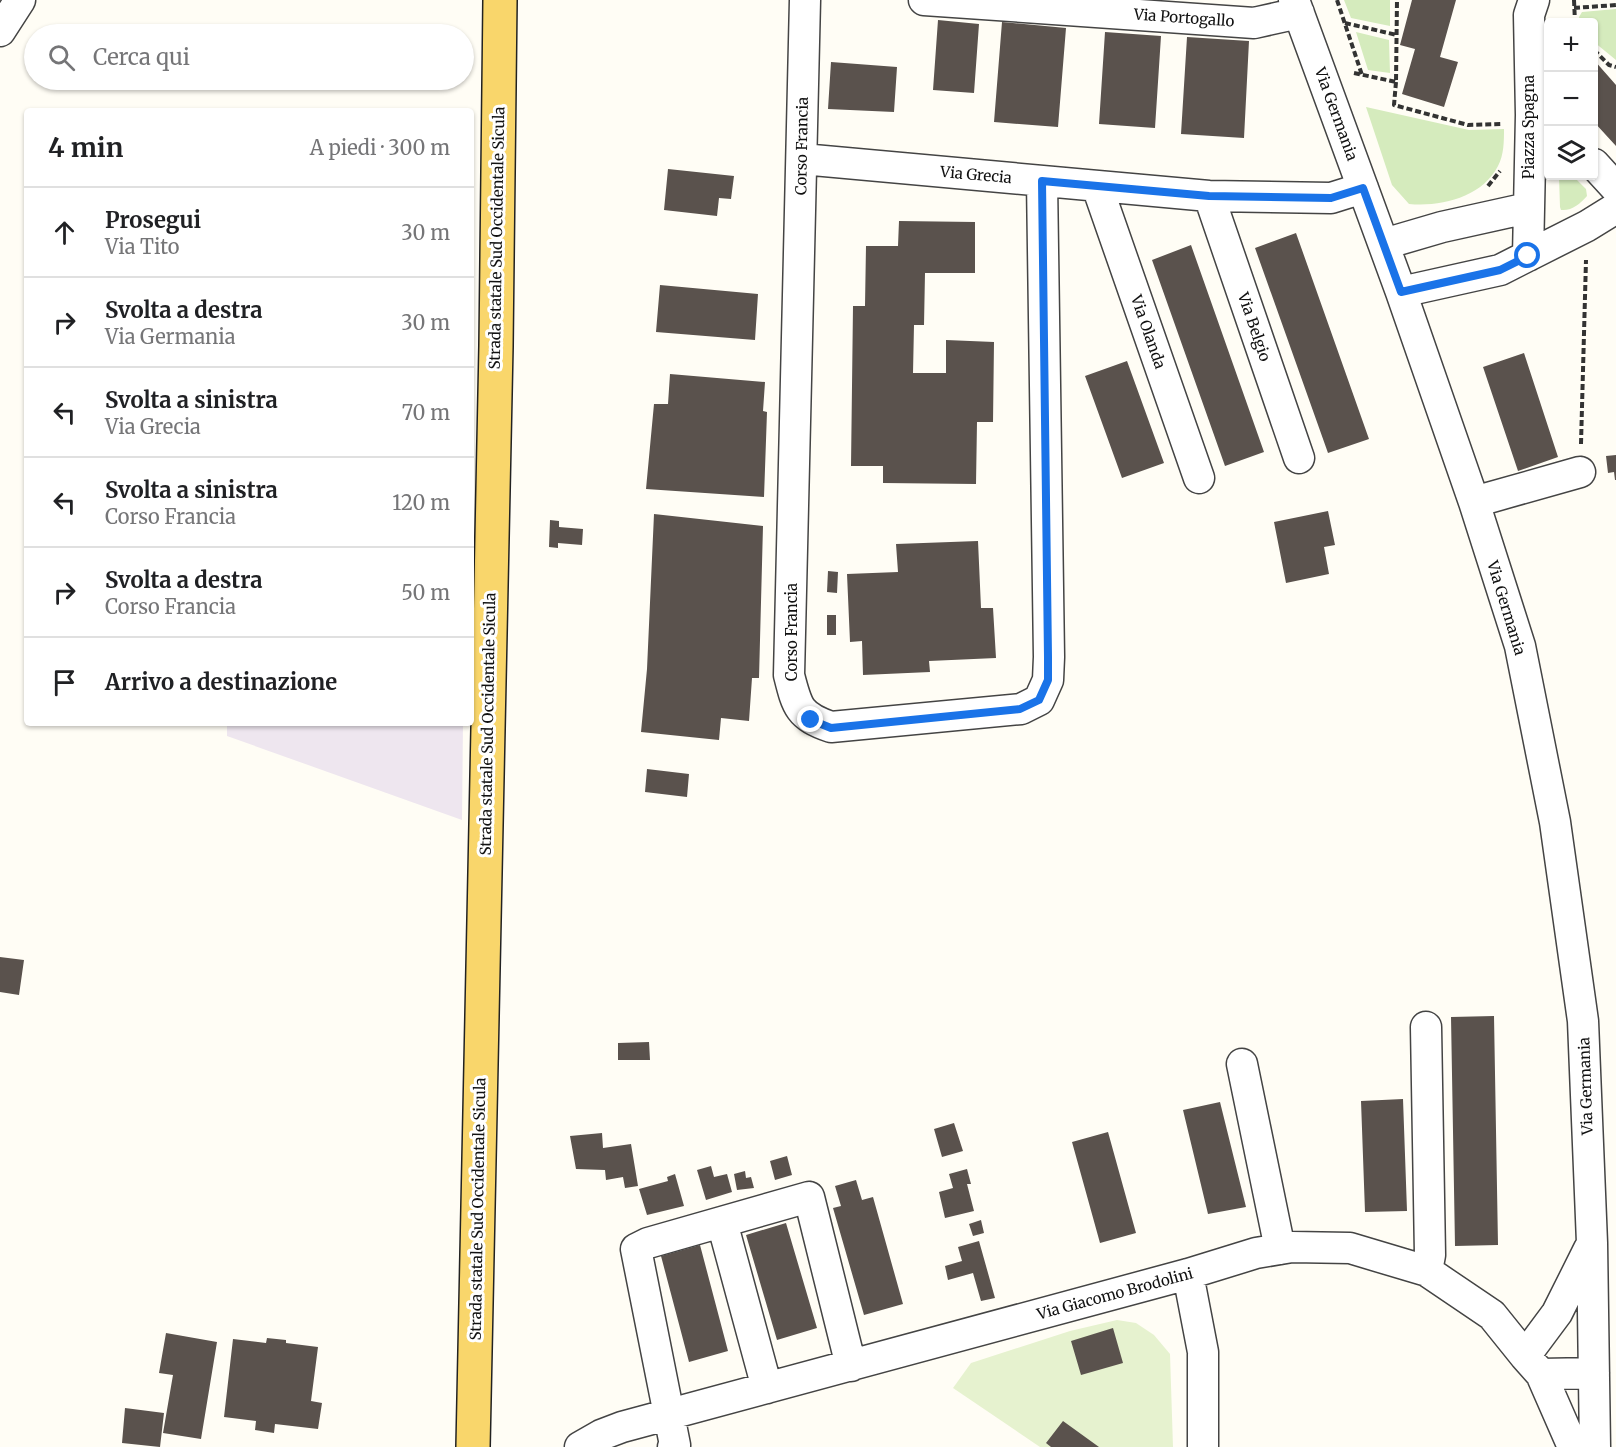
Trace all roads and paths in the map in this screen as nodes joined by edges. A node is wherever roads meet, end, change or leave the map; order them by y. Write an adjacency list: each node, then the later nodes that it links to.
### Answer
1 (20, 0): 14 (street)
2 (500, 0): 53 (main road, Strada statale Sud Occidentale Sicula)
3 (806, 0): 22 (street, Corso Francia)
4 (924, 0): 10 (street, Via Portogallo)
5 (1337, 0): 13 (path)
6 (1397, 0): 15 (path)
7 (1534, 0): 21 (street, Piazza Spagna)
8 (1574, 0): 11 (path)
9 (1616, 5): 11 (path)
10 (1297, 7): 27 (street, Via Germania)
11 (1574, 8): 12 (path)
12 (1575, 18)
13 (1345, 23): 15 (path); 18 (path)
14 (0, 31)
15 (1397, 35): 20 (path)
16 (1598, 55): 17 (path)
17 (1616, 67)
18 (1363, 75): 19 (path); 20 (path)
19 (1352, 82)
20 (1396, 82): 21 (path)
21 (1530, 121): 31 (street, Piazza Spagna)
22 (802, 159): 25 (street, Via Grecia); 25 (street, Corso Francia)
23 (1503, 167): 29 (path)
24 (1598, 169): 28 (street)
25 (1042, 181): 26 (street, Via Grecia)
26 (1097, 186): 30 (street, Via Grecia); 39 (street, Via Olanda)
27 (1363, 188): 30 (street, Via Grecia); 34 (street, Via Germania)
28 (1616, 188)
29 (1480, 193)
30 (1209, 196): 37 (street, Via Belgio)
31 (1528, 208): 34 (street); 35 (street, Piazza Spagna)
32 (1616, 208): 33 (street)
33 (1587, 226): 35 (street); 38 (path)
34 (1384, 243): 36 (street, Via Germania)
35 (1528, 256): 36 (street)
36 (1401, 292): 40 (street, Via Germania)
37 (1299, 458)
38 (1580, 472): 40 (street)
39 (1199, 478)
40 (1474, 502): 44 (street, Via Germania)
41 (1426, 1027): 46 (street)
42 (1242, 1064): 45 (street)
43 (722, 1222): 49 (street); 51 (street); 52 (street)
44 (1592, 1244): 48 (street); 50 (street, Via Germania)
45 (1280, 1249): 46 (street, Via Giacomo Brodolini); 47 (street, Via Giacomo Brodolini)
46 (1428, 1271): 48 (street, Via Giacomo Brodolini)
47 (1188, 1274): 49 (street, Via Giacomo Brodolini); 56 (street)
48 (1533, 1365): 50 (street); 57 (street, Via Giacomo Brodolini)
49 (852, 1366): 51 (street, Via Giacomo Brodolini)
50 (1594, 1373): 58 (street, Via Germania)
51 (766, 1388): 52 (street, Via Giacomo Brodolini)
52 (668, 1414): 54 (street, Via Giacomo Brodolini); 55 (street)
53 (473, 1447)
54 (580, 1447)
55 (673, 1447)
56 (1203, 1447)
57 (1573, 1447)
58 (1595, 1447)

